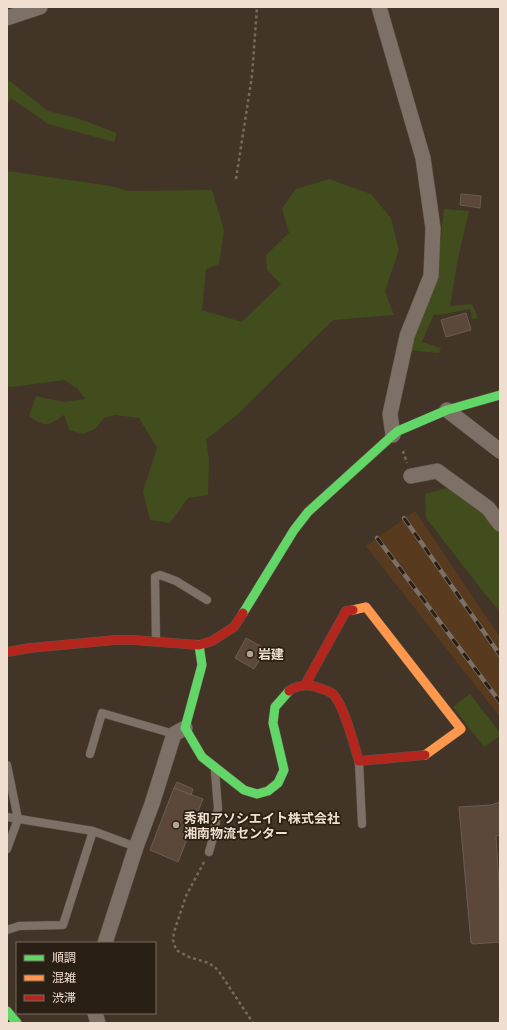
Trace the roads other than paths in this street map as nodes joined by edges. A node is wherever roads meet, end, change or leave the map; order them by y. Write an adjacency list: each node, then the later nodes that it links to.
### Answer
1 (40, 7): 3 (street)
2 (379, 7): 6 (street)
3 (7, 18)
4 (500, 395): 5 (street)
5 (447, 410): 6 (street); 7 (street)
6 (396, 433): 12 (street)
7 (500, 451)
8 (411, 476): 9 (street)
9 (500, 524)
10 (207, 600): 11 (lane)
11 (156, 641): 12 (street); 13 (street)
12 (199, 645): 15 (street)
13 (7, 652)
14 (305, 685): 17 (street); 17 (street); 19 (street)
15 (180, 731): 16 (lane); 19 (street); 24 (street)
16 (90, 754)
17 (359, 761): 22 (lane)
18 (7, 765): 21 (lane)
19 (215, 767): 26 (lane)
20 (7, 817): 21 (lane)
21 (18, 819): 23 (lane); 25 (lane)
22 (362, 824)
23 (93, 831): 24 (lane); 27 (lane)
24 (136, 847): 28 (street)
25 (7, 849)
26 (209, 852)
27 (7, 930)
28 (105, 942)
29 (7, 1010): 30 (street)
30 (18, 1023)

